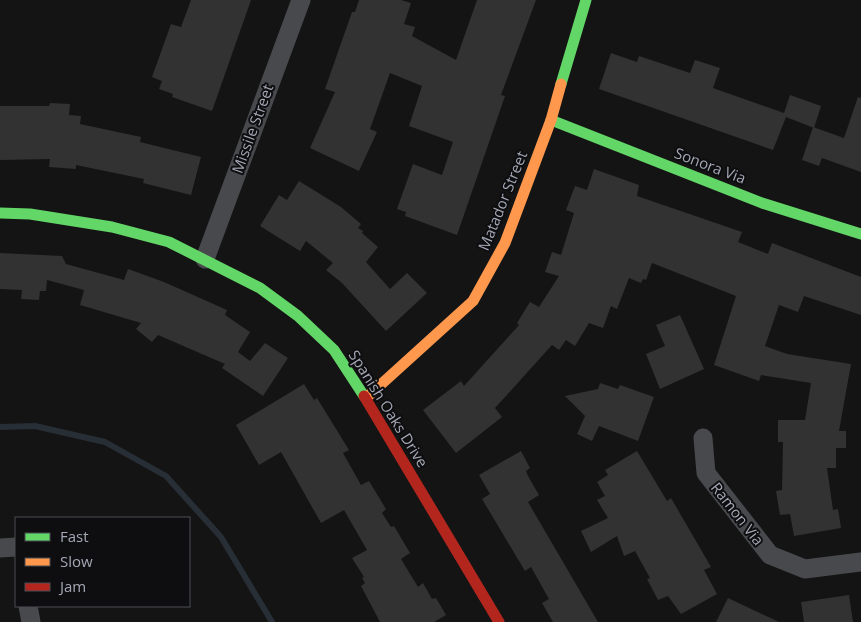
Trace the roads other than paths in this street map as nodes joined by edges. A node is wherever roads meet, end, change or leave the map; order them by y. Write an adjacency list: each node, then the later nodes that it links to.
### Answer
1 (301, 0): 6 (street, Missile Street)
2 (586, 0): 3 (street, Matador Street)
3 (551, 120): 5 (street, Sonora Via); 7 (street, Matador Street)
4 (0, 213): 6 (street, Spanish Oaks Drive)
5 (861, 234)
6 (205, 259): 7 (street, Spanish Oaks Drive)
7 (366, 398): 14 (street, Spanish Oaks Drive)
8 (703, 438): 11 (street, Ramon Via)
9 (15, 547): 10 (street)
10 (0, 548)
11 (861, 562)
12 (28, 607): 13 (street)
13 (31, 622)
14 (498, 622)

